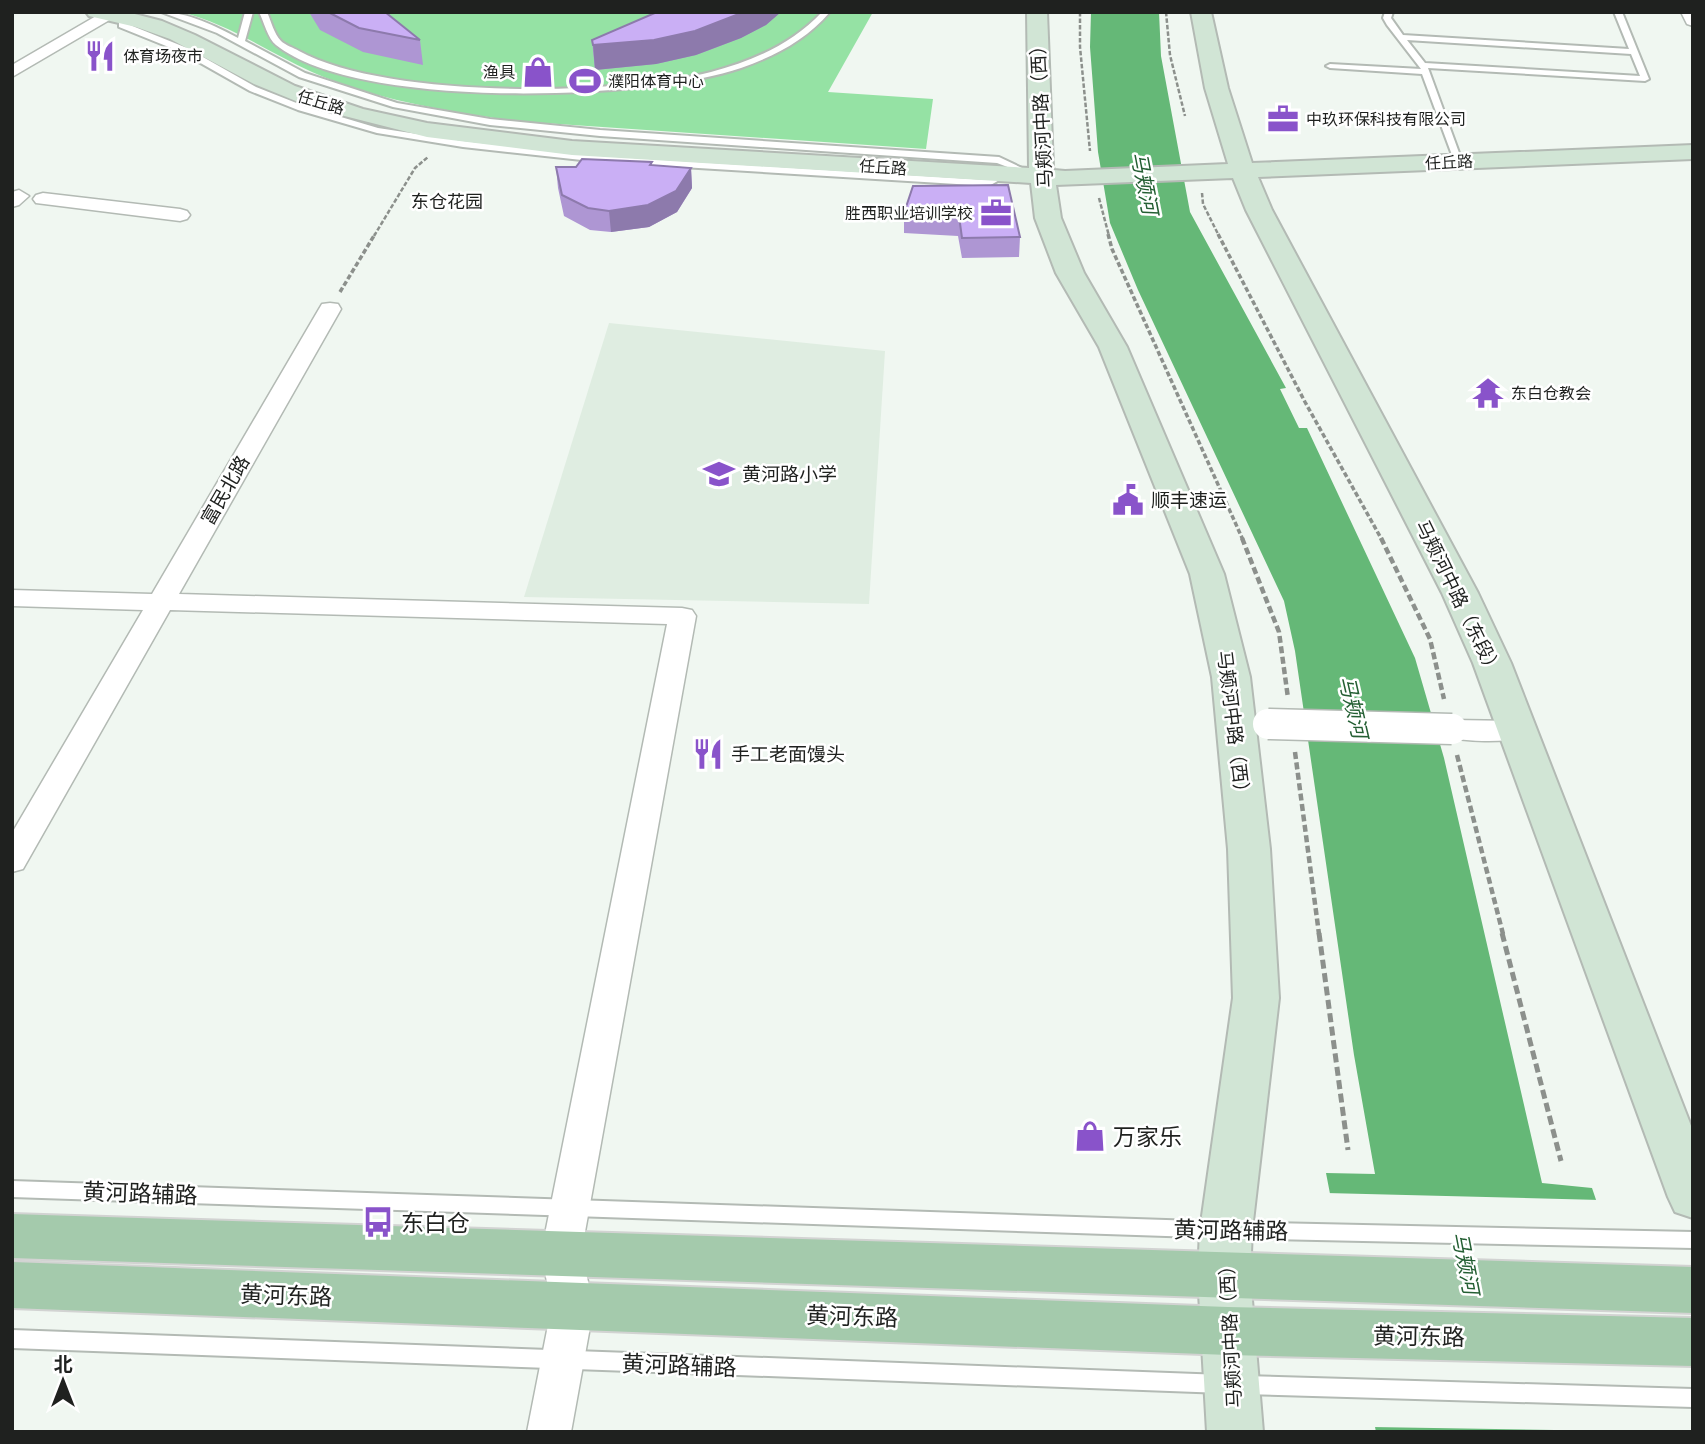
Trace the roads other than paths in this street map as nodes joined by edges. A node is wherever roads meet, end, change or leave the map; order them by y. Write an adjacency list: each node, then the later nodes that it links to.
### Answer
1 (165, 12): 13 (lane)
2 (249, 12): 13 (lane)
3 (263, 12): 4 (lane)
4 (826, 12)
5 (1037, 12): 21 (street, 马颊河中路（西）)
6 (1201, 12): 22 (street, 马颊河中路（东段）)
7 (1389, 12): 12 (lane)
8 (1618, 12): 14 (lane)
9 (1689, 12): 11 (street)
10 (115, 16): 17 (street); 21 (street, 任丘路); 21 (lane)
11 (1693, 21)
12 (1402, 37): 14 (lane); 16 (lane)
13 (241, 41): 21 (lane)
14 (1634, 52): 16 (lane)
15 (1330, 66): 16 (lane)
16 (1424, 68): 20 (lane)
17 (12, 72)
18 (1693, 139): 20 (street, 任丘路)
19 (1693, 152): 20 (street, 任丘路)
20 (1457, 156): 22 (street, 任丘路)
21 (1039, 172): 22 (street, 任丘路); 28 (street, 马颊河中路（西）)
22 (1218, 172): 29 (street, 马颊河中路（东段）)
23 (43, 199): 24 (street)
24 (180, 215)
25 (330, 309): 27 (street, 富民北路)
26 (12, 598): 27 (street)
27 (161, 602): 30 (street, 富民北路); 33 (street)
28 (1253, 724): 29 (street, bridge); 36 (street, 马颊河中路（西）)
29 (1517, 730): 32 (street, 马颊河中路（东段）)
30 (12, 860)
31 (12, 1189): 33 (lane, 黄河路辅路)
32 (1693, 1197)
33 (565, 1232): 34 (main road); 36 (main road); 40 (street)
34 (12, 1236)
35 (1693, 1240): 37 (lane)
36 (1225, 1253): 37 (main road); 41 (street, 马颊河中路（西）)
37 (1322, 1255): 39 (main road)
38 (12, 1285): 40 (main road, 黄河东路)
39 (1693, 1290)
40 (573, 1305): 41 (main road, 黄河东路); 44 (street)
41 (1228, 1331): 43 (main road, 黄河东路); 46 (street, 马颊河中路（西）)
42 (12, 1339): 44 (lane, 黄河路辅路)
43 (1667, 1341)
44 (562, 1360): 46 (lane, 黄河路辅路); 47 (street)
45 (1693, 1398): 46 (lane, 黄河路辅路)
46 (1233, 1408)
47 (549, 1432)

